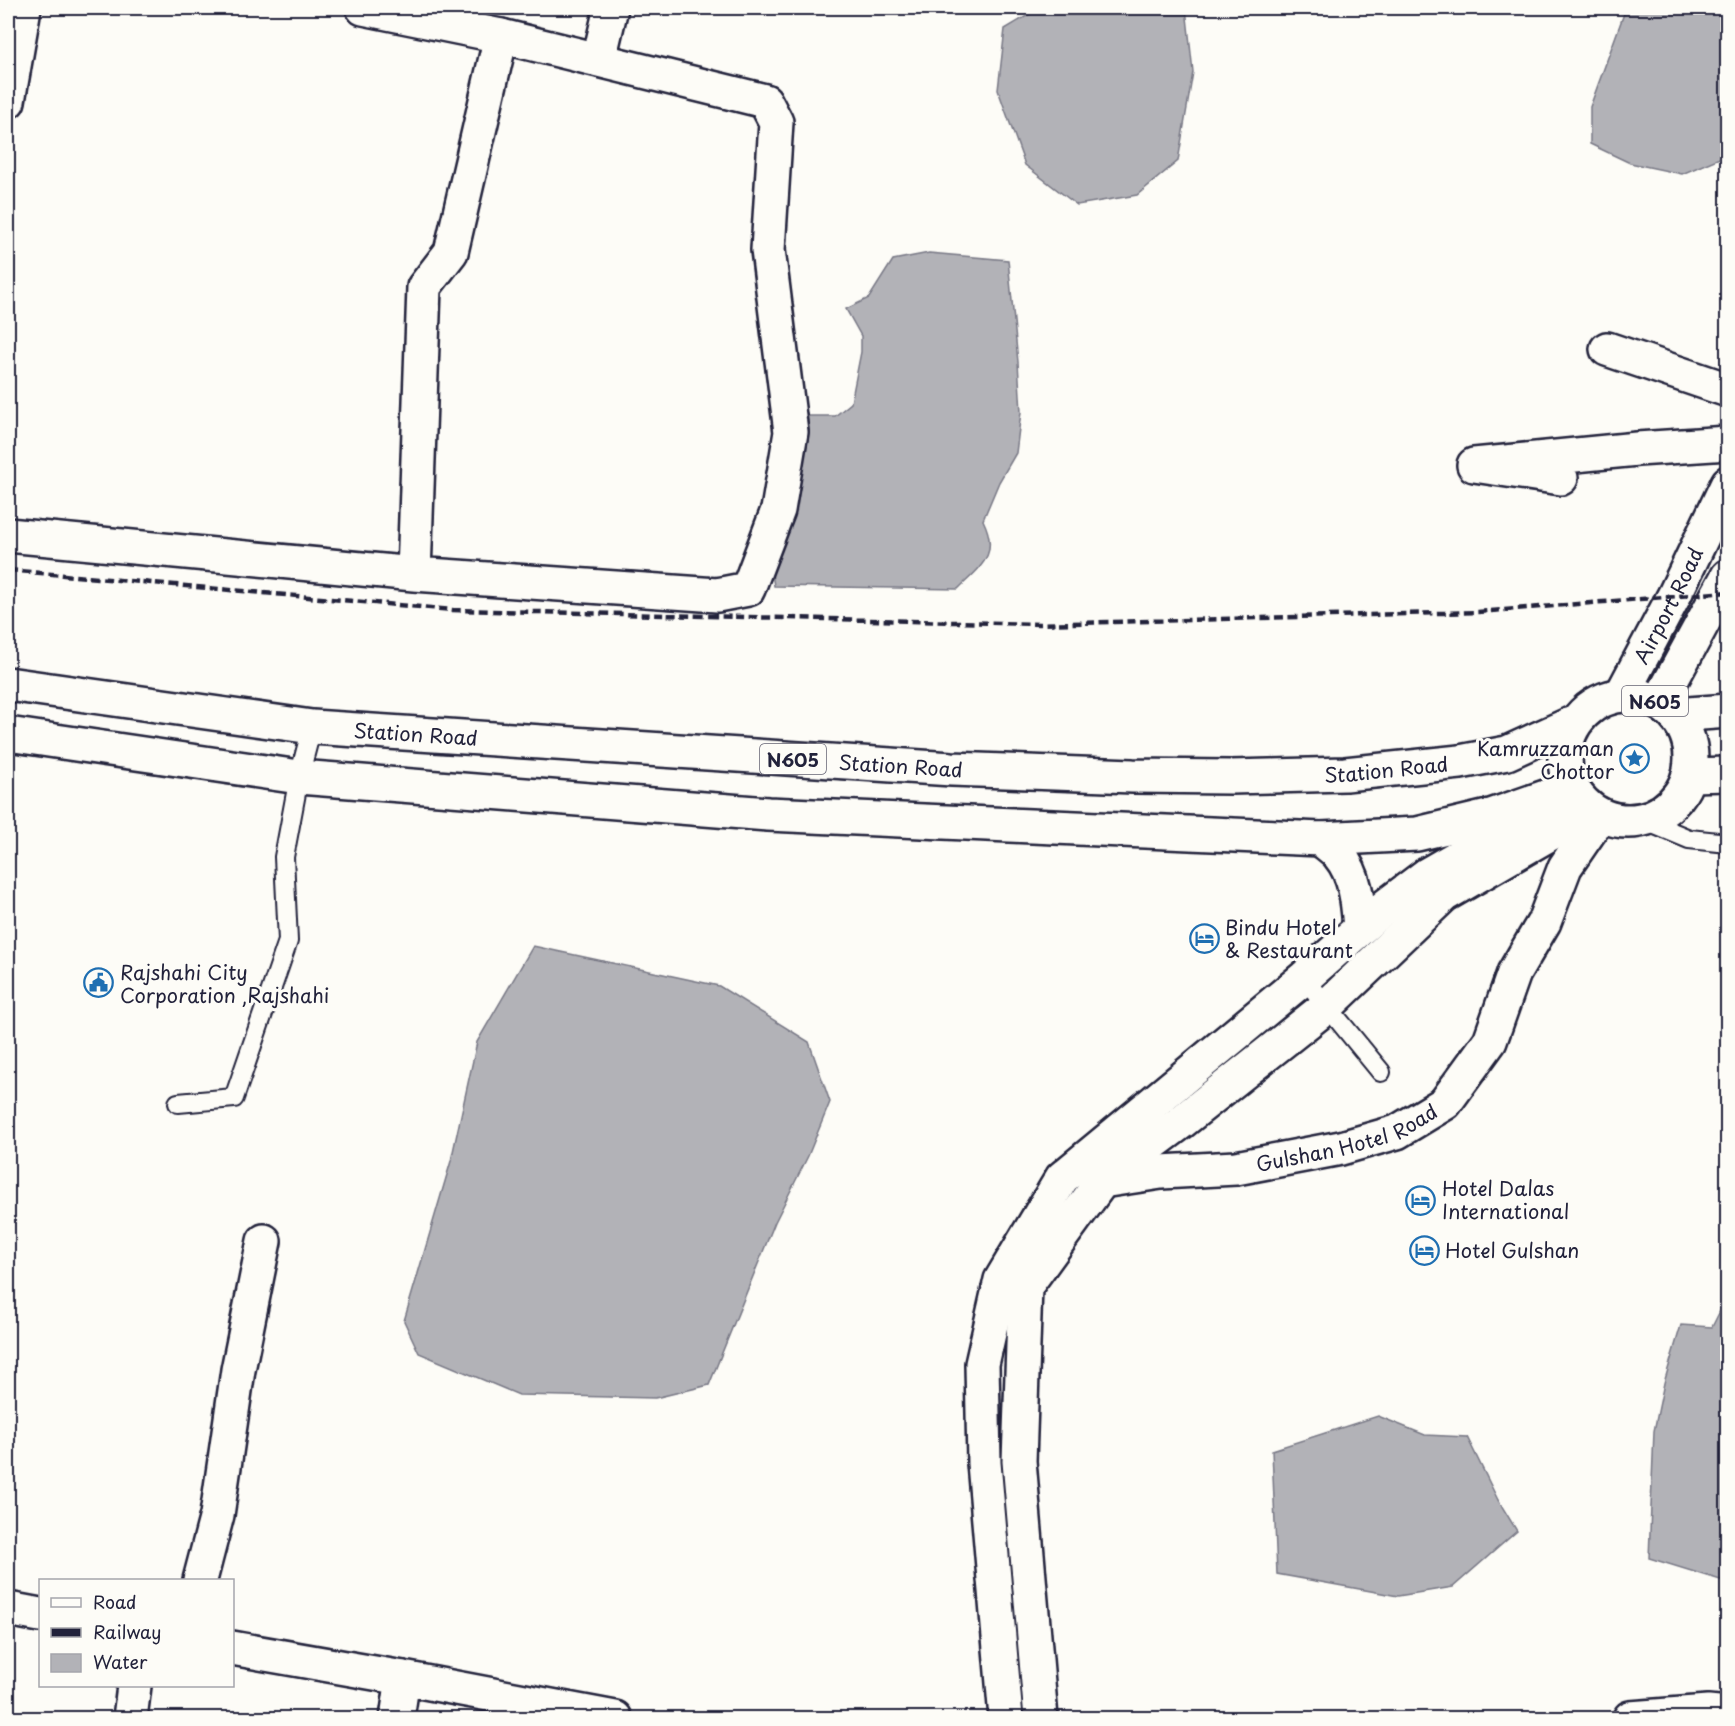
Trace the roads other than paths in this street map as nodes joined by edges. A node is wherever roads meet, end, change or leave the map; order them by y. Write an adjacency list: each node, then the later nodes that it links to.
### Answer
1 (24, 8): 6 (main road)
2 (363, 8): 4 (main road)
3 (611, 8): 5 (main road)
4 (501, 36): 5 (main road); 13 (main road)
5 (599, 59): 13 (main road)
6 (8, 101)
7 (1607, 350): 8 (main road)
8 (1728, 390)
9 (1728, 443): 10 (main road)
10 (1561, 478)
11 (1728, 483): 16 (main road, Airport Road)
12 (8, 535): 13 (main road)
13 (414, 574)
14 (1728, 576): 17 (main road, Airport Road)
15 (8, 684): 20 (main road, Station Road / N605)
16 (1622, 694): 17 (main road, N605); 19 (main road, N605)
17 (1667, 709): 18 (main road); 23 (main road, N605)
18 (1728, 711)
19 (1575, 722): 20 (main road, Station Road / N605); 25 (main road, N605)
20 (312, 728): 24 (lane)
21 (8, 734): 24 (main road)
22 (1728, 774): 23 (main road)
23 (1690, 775): 26 (main road)
24 (299, 777): 27 (main road); 33 (lane)
25 (1584, 801): 26 (main road); 27 (main road); 29 (main road); 31 (main road); 35 (main road, Gulshan Hotel Road)
26 (1643, 820): 28 (lane)
27 (1321, 839): 29 (main road)
28 (1728, 843)
29 (1360, 928): 30 (main road)
30 (1304, 978): 31 (lane); 34 (main road)
31 (1326, 1008): 32 (lane); 35 (main road)
32 (1381, 1072)
33 (178, 1103)
34 (1062, 1178): 35 (main road, Gulshan Hotel Road); 47 (main road)
35 (1102, 1181): 48 (main road)
36 (264, 1241): 37 (main road)
37 (201, 1579)
38 (8, 1609): 39 (main road)
39 (39, 1615)
40 (234, 1648): 41 (main road)
41 (403, 1678): 45 (main road); 46 (main road)
42 (134, 1687): 44 (main road)
43 (1728, 1714): 49 (main road)
44 (130, 1719)
45 (397, 1719)
46 (615, 1719)
47 (1006, 1719)
48 (1041, 1719)
49 (1630, 1719)

